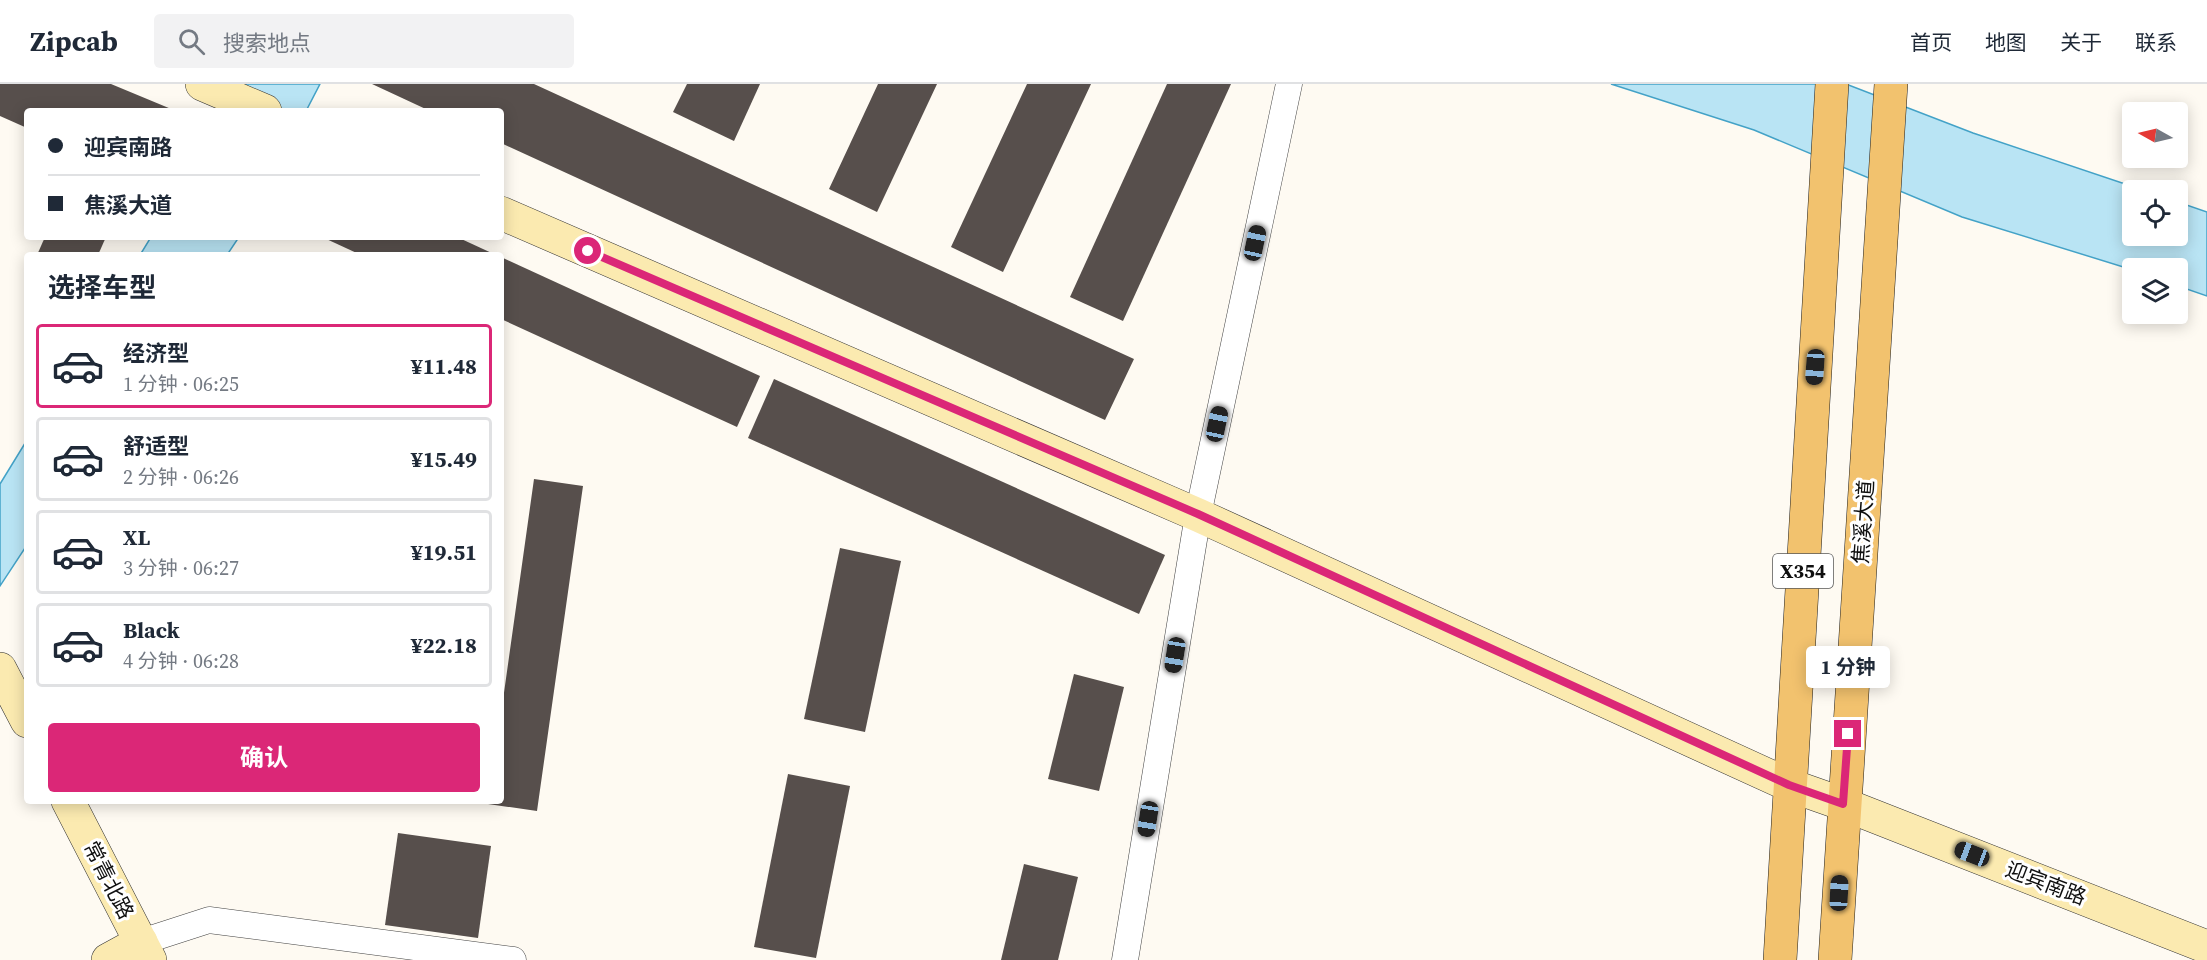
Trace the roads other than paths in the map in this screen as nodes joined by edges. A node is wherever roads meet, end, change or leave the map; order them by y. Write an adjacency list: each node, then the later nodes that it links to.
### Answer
1 (202, 84): 5 (street)
2 (1289, 84): 7 (street)
3 (1832, 84): 10 (main road, X354)
4 (1891, 84): 12 (main road, 焦溪大道 / X354)
5 (258, 108)
6 (504, 214): 7 (street, 迎宾南路)
7 (1198, 514): 10 (street, 迎宾南路); 17 (street)
8 (0, 669): 9 (street)
9 (24, 715)
10 (1789, 785): 12 (street, 迎宾南路); 18 (main road, X354)
11 (70, 804): 14 (street, 常青北路)
12 (1843, 804): 13 (street, 迎宾南路); 19 (main road, 焦溪大道 / X354)
13 (2207, 947)
14 (146, 951): 15 (street); 16 (street)
15 (108, 960)
16 (513, 960)
17 (1125, 960)
18 (1780, 960)
19 (1835, 960)

